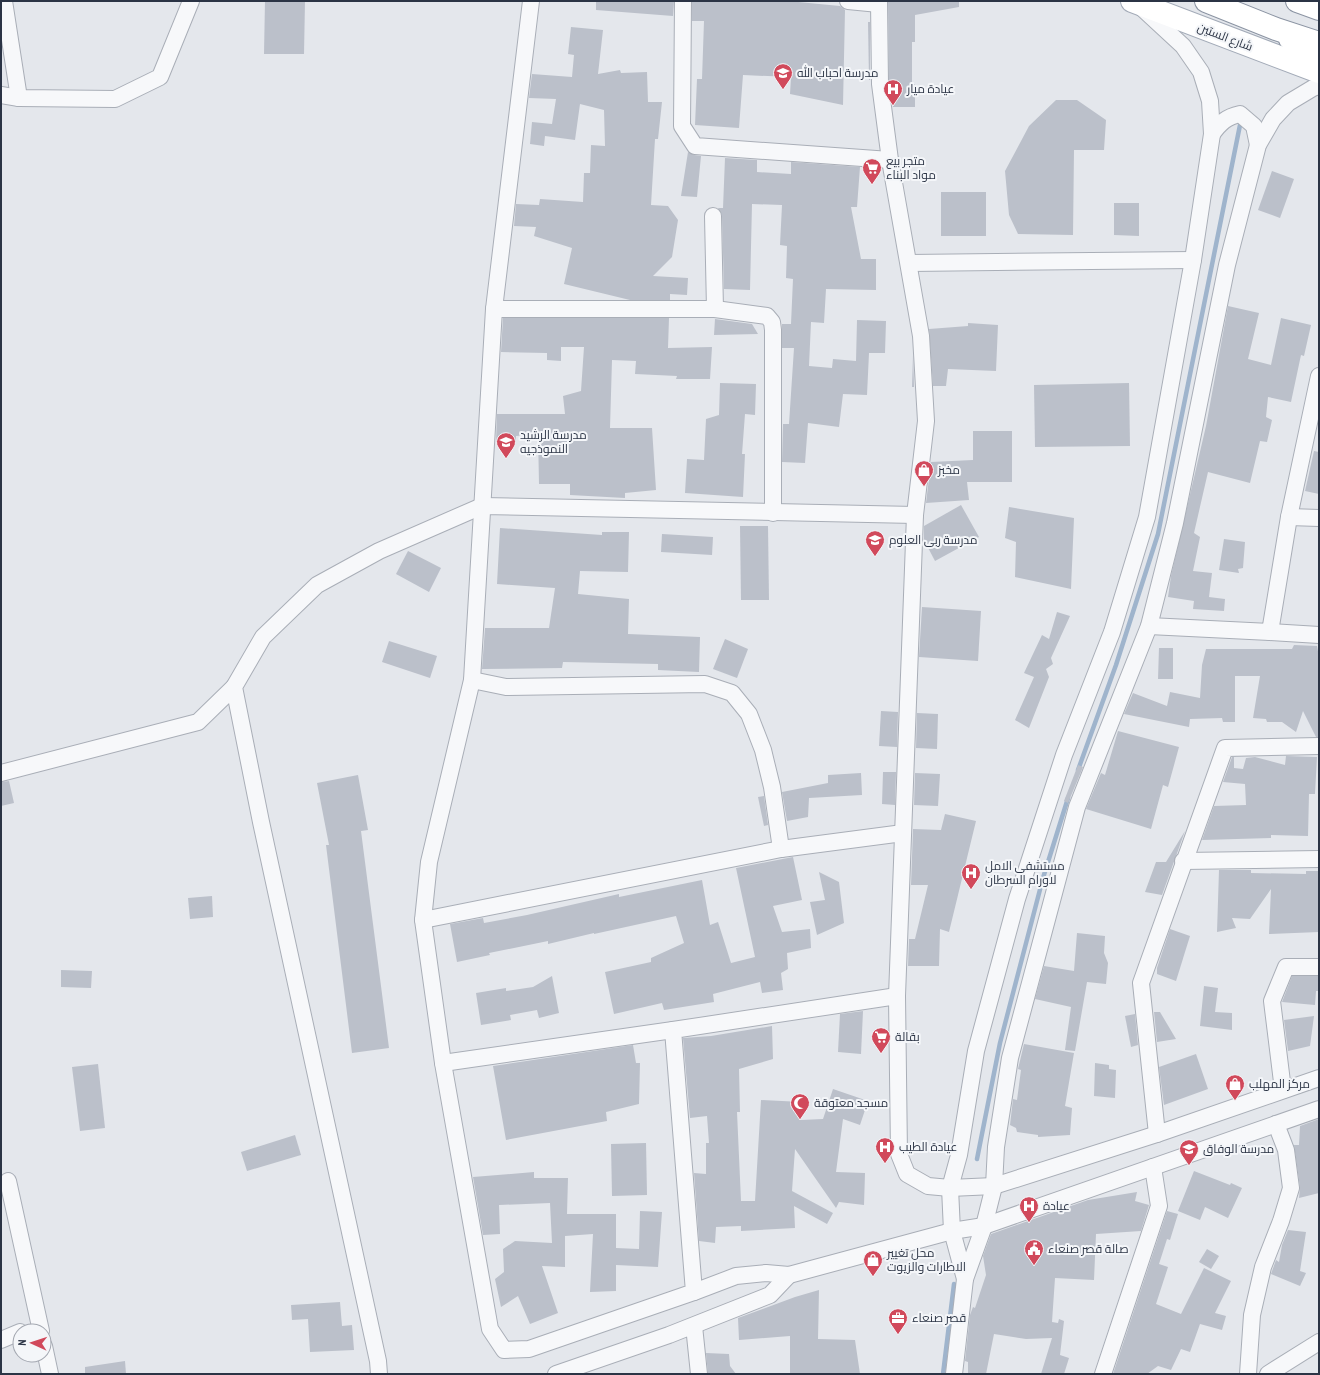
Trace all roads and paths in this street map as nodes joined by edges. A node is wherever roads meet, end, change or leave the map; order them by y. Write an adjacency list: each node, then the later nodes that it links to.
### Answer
1 (4, 1): 17 (street)
2 (191, 1): 17 (street)
3 (530, 1): 24 (street)
4 (683, 1): 20 (street)
5 (848, 1): 8 (street)
6 (1206, 1): 11 (main road)
7 (1297, 1): 10 (main road)
8 (879, 2): 20 (street)
9 (1134, 2): 14 (main road, شارع الستين); 18 (street)
10 (1319, 9)
11 (1276, 29): 12 (main road); 13 (main road)
12 (1319, 43)
13 (1319, 62)
14 (1319, 72)
15 (1319, 86): 19 (street)
16 (1, 95): 17 (street)
17 (19, 98)
18 (1212, 134): 19 (street); 22 (street)
19 (1258, 145): 32 (street)
20 (890, 160): 23 (street)
21 (713, 216): 25 (street)
22 (1193, 260): 23 (street); 56 (street)
23 (909, 264): 29 (street)
24 (494, 309): 25 (street); 27 (street)
25 (715, 309): 28 (street)
26 (1319, 376): 30 (street)
27 (482, 506): 28 (street); 35 (street); 36 (street)
28 (773, 513): 29 (street)
29 (915, 515): 39 (street)
30 (1289, 517): 31 (street); 33 (street)
31 (1319, 518)
32 (1149, 626): 33 (street); 55 (street)
33 (1270, 632): 34 (street)
34 (1319, 636)
35 (472, 680): 40 (street); 43 (street)
36 (234, 687): 38 (street); 70 (street)
37 (1319, 746): 42 (street)
38 (1, 773)
39 (904, 833): 40 (street); 45 (street)
40 (781, 848): 43 (street)
41 (1319, 859): 42 (street)
42 (1183, 861): 52 (street)
43 (423, 920): 47 (street)
44 (1319, 967): 49 (street)
45 (897, 996): 46 (street); 56 (street)
46 (674, 1030): 47 (street); 61 (street)
47 (443, 1063): 61 (street)
48 (1319, 1078): 49 (street)
49 (1283, 1090): 52 (street)
50 (1319, 1109): 51 (street)
51 (1276, 1124): 53 (street); 75 (street)
52 (1157, 1134): 55 (street)
53 (1153, 1167): 57 (street); 74 (street)
54 (8, 1181): 62 (street)
55 (994, 1186): 56 (street); 57 (street)
56 (950, 1188): 58 (street)
57 (984, 1226): 58 (street); 60 (street)
58 (952, 1231): 59 (street); 60 (street)
59 (789, 1274): 61 (street); 63 (street)
60 (965, 1278): 73 (street)
61 (694, 1292)
62 (39, 1323)
63 (694, 1326): 71 (street); 72 (street)
64 (12, 1335): 65 (street)
65 (1, 1340)
66 (1319, 1342): 68 (street)
67 (48, 1363): 69 (street)
68 (1274, 1373)
69 (50, 1374)
70 (379, 1374)
71 (556, 1374)
72 (699, 1374)
73 (954, 1374)
74 (1103, 1374)
75 (1248, 1374)

